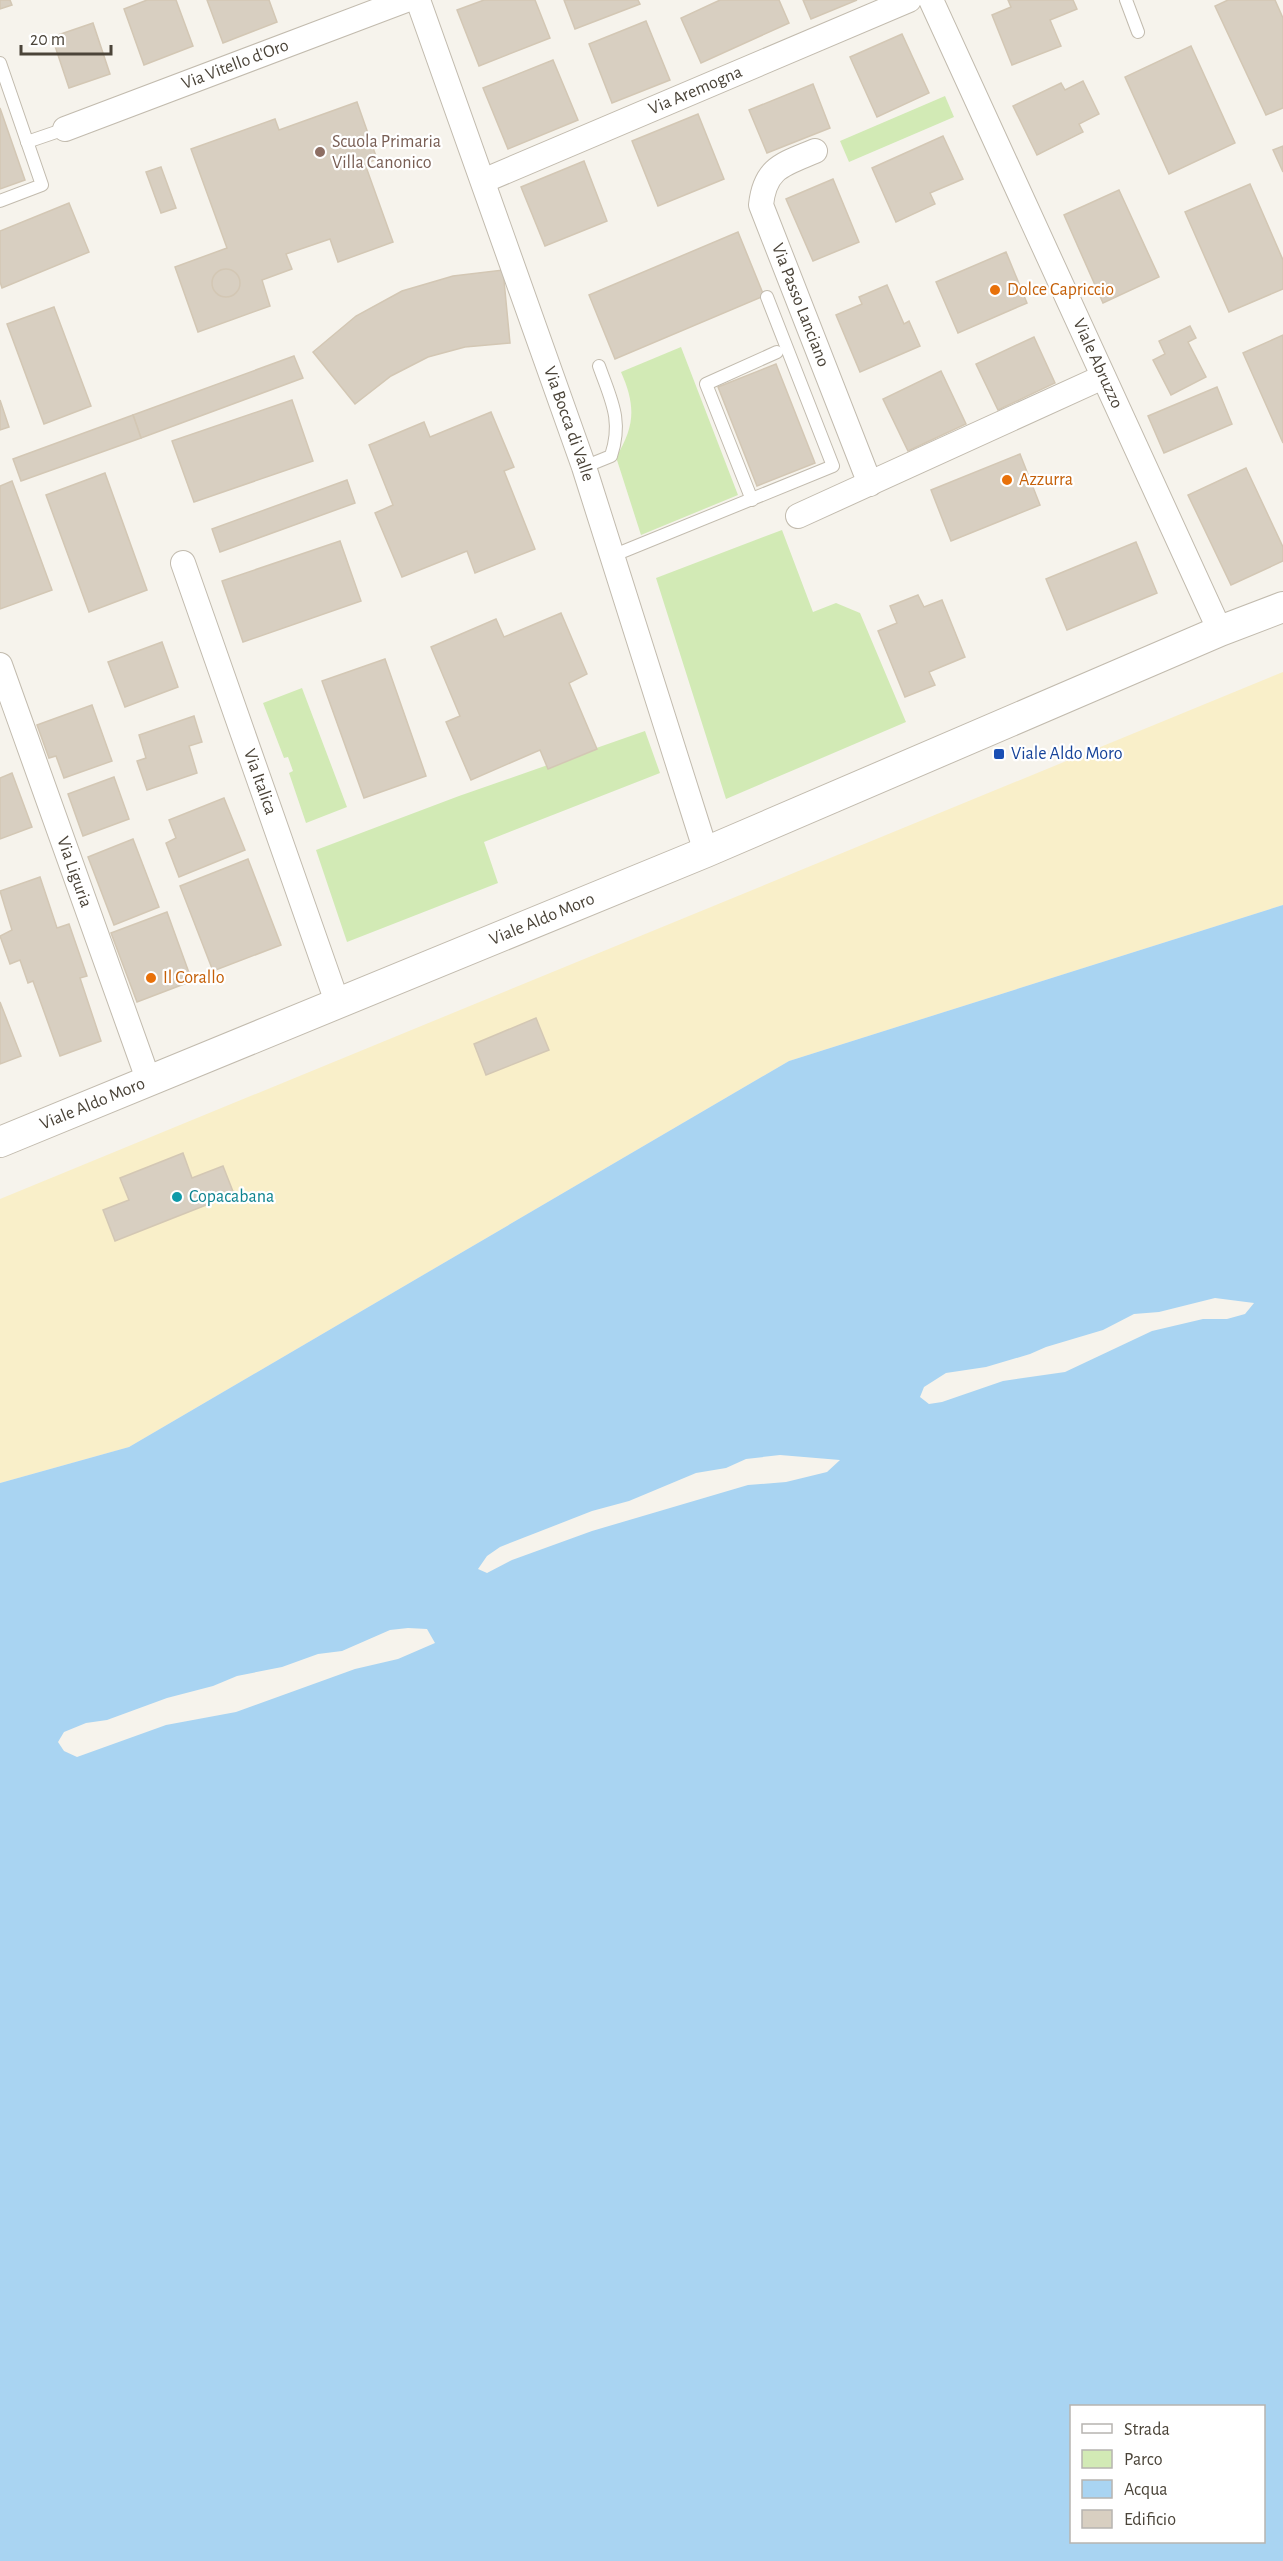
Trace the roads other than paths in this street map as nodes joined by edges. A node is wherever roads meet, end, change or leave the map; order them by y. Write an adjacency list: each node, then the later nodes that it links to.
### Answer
1 (406, 0): 8 (street, Via Vitello d'Oro)
2 (418, 0): 11 (street, Via Bocca di Valle)
3 (909, 0): 11 (street, Via Aremogna)
4 (931, 0): 16 (street, Viale Abruzzo)
5 (1126, 0): 6 (lane)
6 (1138, 32)
7 (0, 63): 9 (lane)
8 (64, 129): 9 (lane)
9 (27, 142): 12 (lane)
10 (815, 151): 18 (street, Via Passo Lanciano)
11 (483, 181): 17 (street, Via Bocca di Valle)
12 (0, 201)
13 (767, 297): 19 (lane)
14 (777, 352): 19 (lane)
15 (599, 366): 17 (lane)
16 (1103, 377): 18 (street); 24 (street, Viale Abruzzo)
17 (584, 467): 21 (street, Via Bocca di Valle)
18 (870, 484): 20 (street)
19 (752, 500): 21 (lane)
20 (798, 516)
21 (612, 556): 26 (street, Via Bocca di Valle)
22 (183, 562): 27 (street, Via Italica)
23 (1283, 607): 24 (street, Viale Aldo Moro)
24 (1220, 631): 26 (street, Viale Aldo Moro)
25 (0, 665): 28 (street, Via Liguria)
26 (706, 852): 27 (street, Viale Aldo Moro)
27 (337, 1002): 28 (street, Viale Aldo Moro)
28 (147, 1079): 29 (street, Viale Aldo Moro)
29 (0, 1142)

